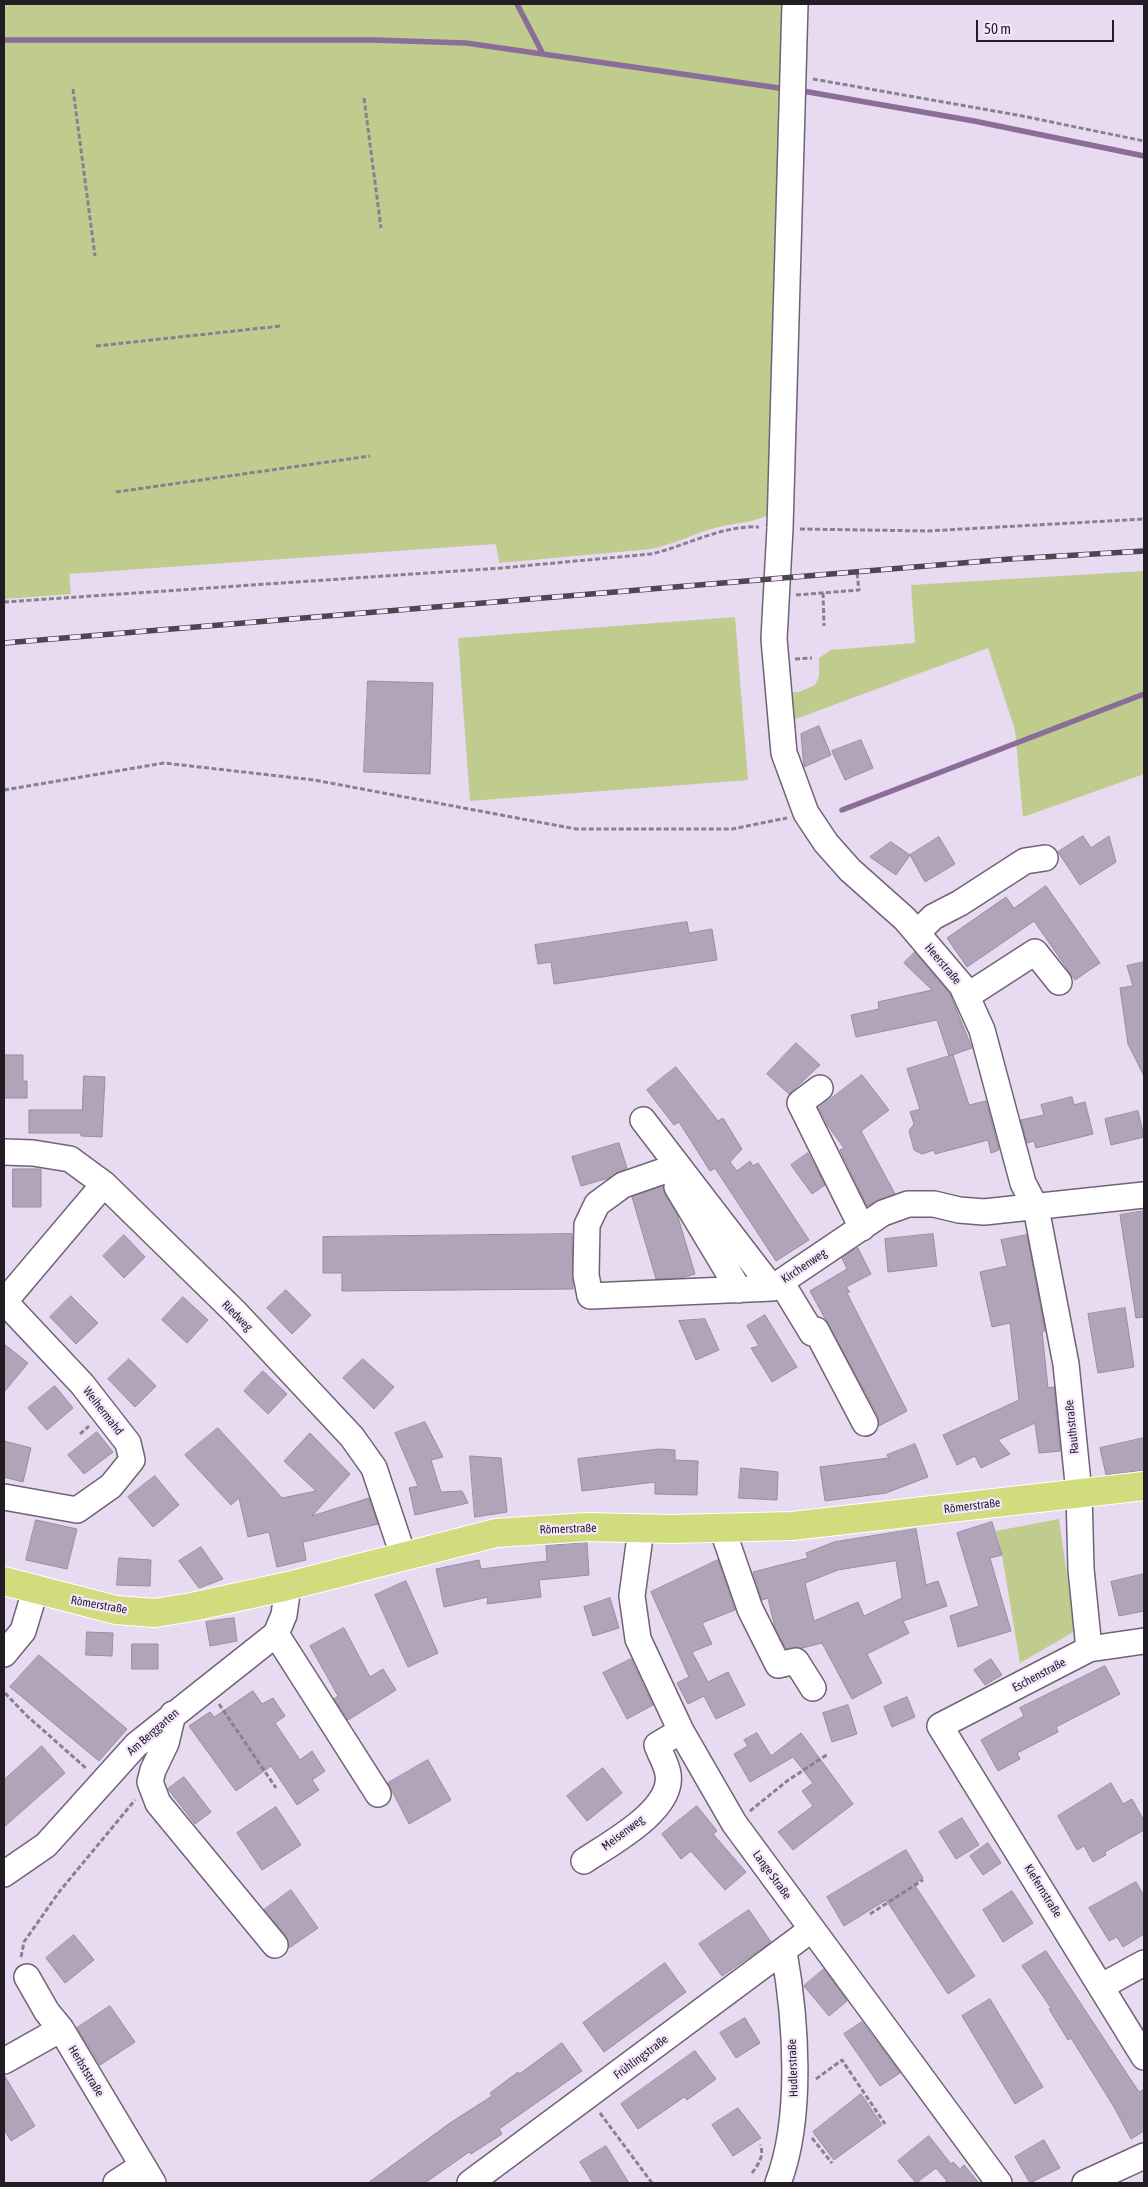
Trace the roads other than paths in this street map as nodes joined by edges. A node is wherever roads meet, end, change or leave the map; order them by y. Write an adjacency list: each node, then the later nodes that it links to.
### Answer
1 (795, 4): 3 (street, Heerstraße)
2 (1045, 858): 3 (street)
3 (917, 933): 5 (street, Heerstraße)
4 (1059, 982): 5 (street)
5 (967, 996): 12 (street, Heerstraße)
6 (820, 1088): 13 (street)
7 (643, 1120): 9 (street, Kirchenweg)
8 (4, 1152): 10 (street, Riedweg)
9 (672, 1168): 14 (street, Kirchenweg); 15 (street); 15 (street)
10 (104, 1184): 16 (street, Weihermahd); 23 (street, Riedweg)
11 (1144, 1195): 12 (street, Kirchenweg)
12 (1036, 1208): 13 (street, Kirchenweg); 19 (street, Rauthstraße)
13 (862, 1228): 14 (street, Kirchenweg)
14 (776, 1285): 15 (street); 17 (street)
15 (739, 1290)
16 (4, 1301): 20 (street, Weihermahd)
17 (865, 1423)
18 (1144, 1486): 19 (main road, Römerstraße)
19 (1079, 1493): 21 (main road, Römerstraße); 29 (street, Rauthstraße)
20 (4, 1497)
21 (722, 1528): 22 (main road, Römerstraße); 31 (street)
22 (641, 1529): 23 (main road, Römerstraße); 34 (street, Lange Straße)
23 (403, 1555): 25 (main road, Römerstraße)
24 (4, 1581): 26 (main road, Römerstraße)
25 (288, 1586): 26 (main road, Römerstraße); 27 (street)
26 (35, 1591): 30 (street)
27 (276, 1634): 32 (street, Am Berggarten); 35 (street)
28 (1144, 1641): 29 (street, Eschenstraße)
29 (1089, 1648): 33 (street, Eschenstraße)
30 (4, 1654)
31 (813, 1688)
32 (173, 1714): 37 (street, Am Berggarten); 39 (street)
33 (940, 1726): 43 (street, Kiefernstraße)
34 (681, 1731): 36 (street, Meisenweg); 38 (street, Lange Straße)
35 (378, 1794)
36 (584, 1861)
37 (4, 1874)
38 (812, 1929): 40 (street, Frühlingstraße); 52 (street, Lange Straße)
39 (275, 1945)
40 (784, 1952): 50 (street, Frühlingstraße); 51 (street, Hudlerstraße)
41 (1144, 1963): 43 (street)
42 (27, 1977): 44 (street, Herbststraße)
43 (1102, 1986): 45 (street, Kiefernstraße)
44 (61, 2028): 46 (street); 48 (street, Herbststraße)
45 (1144, 2057)
46 (4, 2061)
47 (1144, 2156): 53 (street)
48 (148, 2175): 49 (street, Herbststraße)
49 (116, 2183)
50 (470, 2183)
51 (778, 2183)
52 (999, 2183)
53 (1085, 2183)

